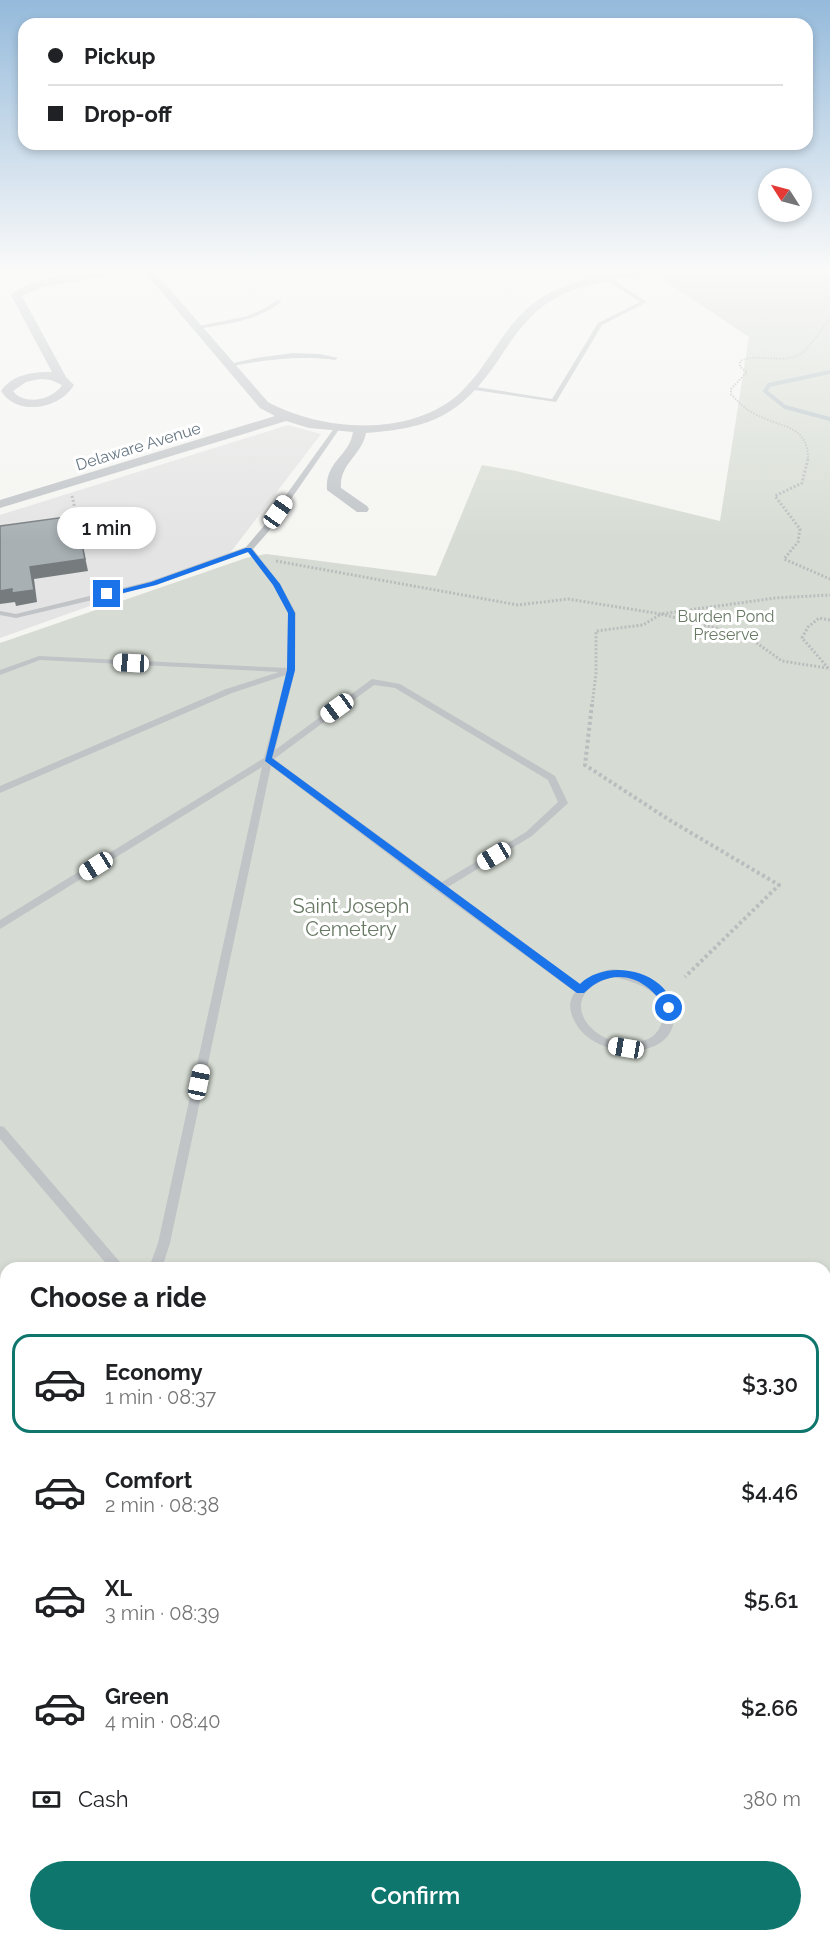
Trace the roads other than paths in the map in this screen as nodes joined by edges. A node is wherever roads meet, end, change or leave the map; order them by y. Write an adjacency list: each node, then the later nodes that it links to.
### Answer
1 (51, 361): 7 (street)
2 (224, 361): 6 (street)
3 (252, 361): 6 (lane)
4 (491, 361): 8 (street)
5 (578, 361): 8 (lane)
6 (228, 365): 9 (street)
7 (61, 378)
8 (471, 388): 11 (street)
9 (285, 417): 10 (street); 12 (street, Delaware Avenue)
10 (337, 428): 11 (street); 14 (lane)
11 (360, 429): 13 (street)
12 (0, 504)
13 (362, 508)
14 (249, 549): 15 (lane); 16 (lane)
15 (0, 613)
16 (291, 670): 17 (lane); 18 (lane); 19 (lane)
17 (0, 673)
18 (268, 759): 20 (lane); 20 (lane); 21 (lane); 25 (lane)
19 (0, 790)
20 (440, 888): 22 (lane)
21 (0, 926)
22 (580, 990): 22 (lane)
23 (1, 1133): 24 (lane)
24 (114, 1262)
25 (157, 1262)

